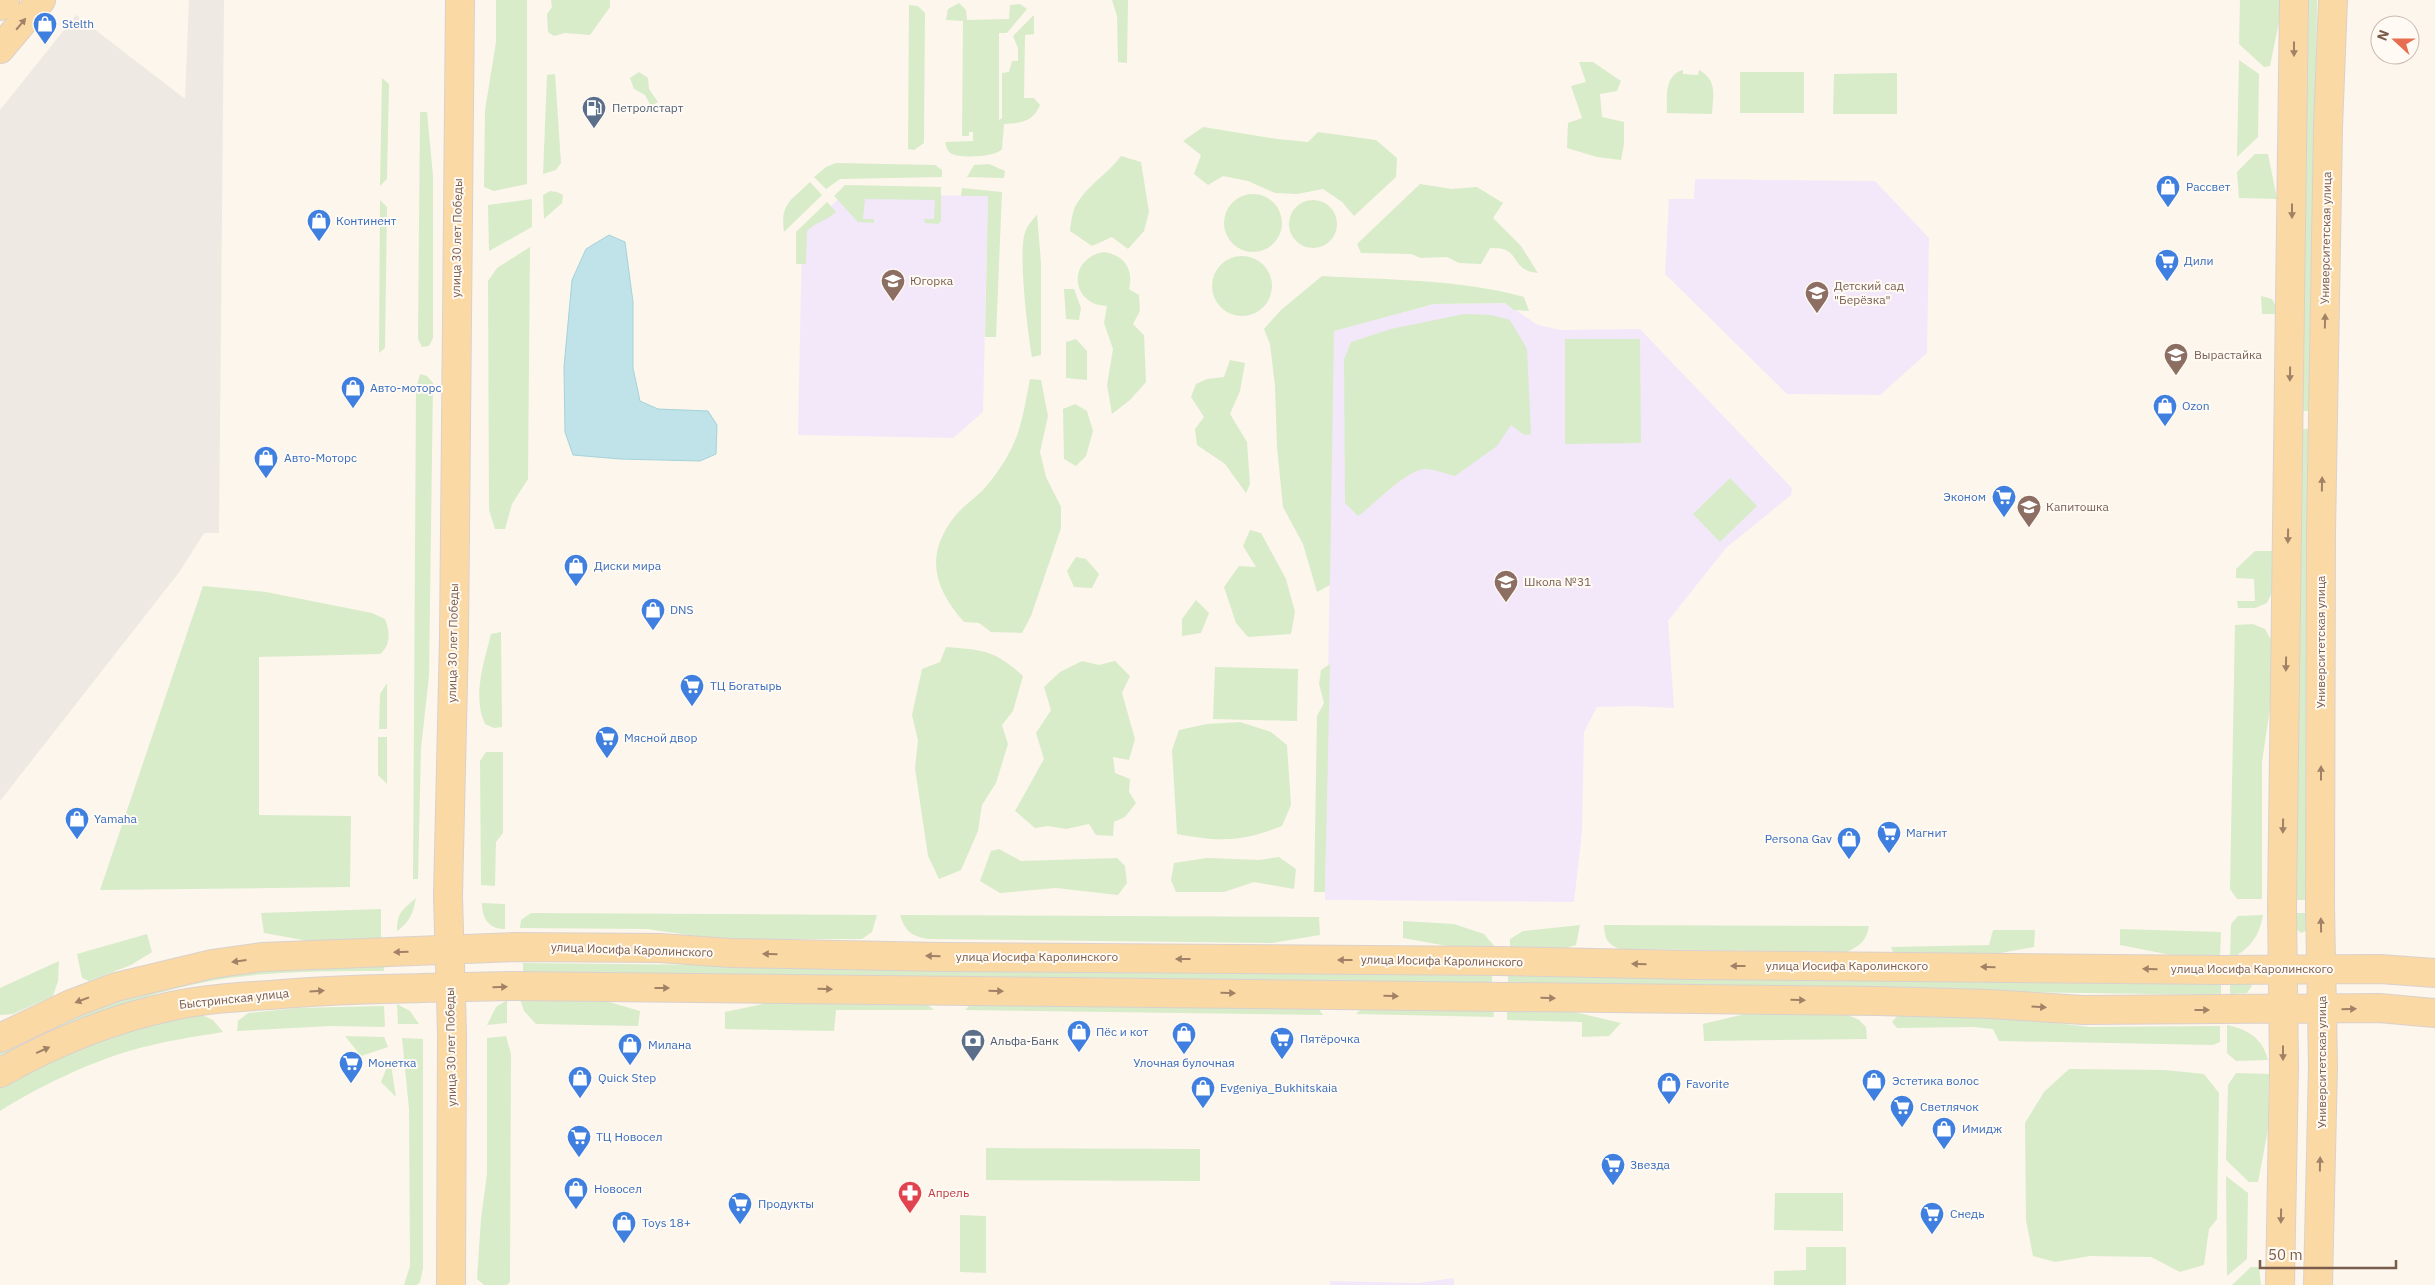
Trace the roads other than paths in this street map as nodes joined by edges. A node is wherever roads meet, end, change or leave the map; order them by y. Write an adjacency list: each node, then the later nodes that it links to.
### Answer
1 (5, 0): 6 (main road)
2 (41, 0): 7 (main road, one-way to 2)
3 (460, 0): 8 (main road, улица 30 лет Победы)
4 (2294, 0): 9 (main road, one-way to 9)
5 (2332, 0): 10 (main road, Университетская улица, one-way to 5)
6 (0, 6)
7 (0, 49)
8 (450, 950): 9 (main road, улица Иосифа Каролинского, one-way to 8); 12 (main road, улица 30 лет Победы); 16 (main road, one-way to 16)
9 (2283, 969): 10 (main road, улица Иосифа Каролинского); 14 (main road)
10 (2322, 969): 11 (main road, улица Иосифа Каролинского); 13 (main road, Университетская улица)
11 (2435, 973)
12 (451, 988): 14 (main road, one-way to 14); 17 (main road, Быстринская улица, one-way to 12); 18 (main road, улица 30 лет Победы)
13 (2322, 1009): 14 (main road); 15 (main road, one-way to 15); 20 (main road, Университетская улица, one-way to 13)
14 (2283, 1010): 19 (main road, one-way to 19)
15 (2435, 1013)
16 (0, 1038)
17 (0, 1073)
18 (451, 1285)
19 (2280, 1285)
20 (2318, 1285)

